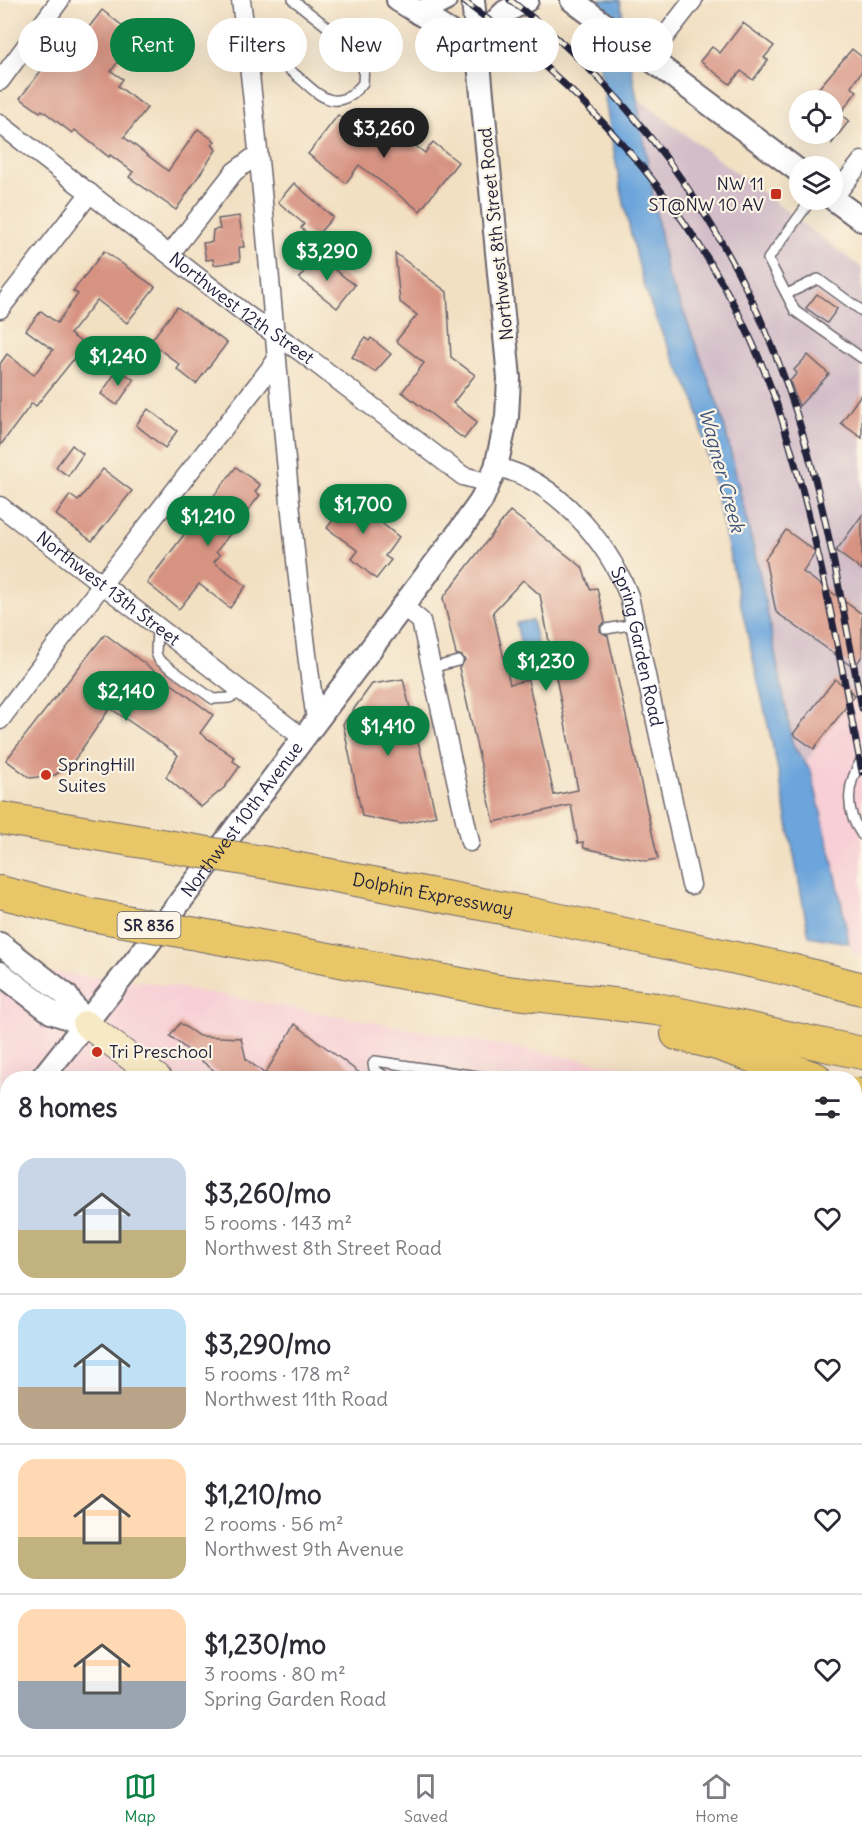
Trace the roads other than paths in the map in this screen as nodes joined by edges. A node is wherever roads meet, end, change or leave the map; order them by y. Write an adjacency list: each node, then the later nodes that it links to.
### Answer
1 (60, 0): 21 (street)
2 (241, 0): 11 (street)
3 (293, 0): 18 (lane)
4 (398, 0): 10 (street)
5 (445, 0): 10 (street)
6 (472, 0): 13 (street, Northwest 8th Street Road)
7 (527, 0): 14 (street)
8 (693, 0): 16 (street)
9 (578, 5): 15 (street)
10 (419, 13): 12 (street)
11 (243, 18)
12 (428, 18)
13 (474, 18)
14 (500, 18)
15 (595, 18)
16 (673, 20)
17 (250, 72): 23 (street)
18 (291, 72)
19 (480, 72): 38 (street, Northwest 8th Street Road)
20 (666, 72): 25 (street)
21 (0, 81)
22 (0, 124): 27 (street, Northwest 12th Street)
23 (258, 154): 31 (street); 35 (street)
24 (862, 161): 26 (street)
25 (789, 164)
26 (843, 185)
27 (90, 193): 31 (street, Northwest 12th Street); 33 (street)
28 (843, 206): 30 (street)
29 (804, 210): 32 (lane)
30 (862, 220)
31 (170, 254): 35 (street, Northwest 12th Street)
32 (787, 294): 34 (lane); 36 (lane)
33 (0, 309)
34 (862, 311)
35 (273, 332): 37 (street); 38 (street, Northwest 12th Street)
36 (862, 358)
37 (276, 361): 40 (street); 49 (street)
38 (493, 475): 41 (street, Northwest 10th Avenue); 42 (street, Spring Garden Road)
39 (0, 506): 40 (street, Northwest 13th Street)
40 (102, 585): 43 (street, Northwest 13th Street); 48 (street)
41 (403, 606): 46 (street); 49 (street, Northwest 10th Avenue)
42 (634, 624): 44 (lane); 54 (street, Spring Garden Road)
43 (157, 627): 47 (street, Northwest 13th Street); 47 (lane)
44 (606, 629)
45 (458, 661): 46 (lane)
46 (431, 668): 53 (street)
47 (243, 692): 49 (street, Northwest 13th Street)
48 (0, 720)
49 (309, 729): 64 (street, Northwest 10th Avenue)
50 (862, 759): 52 (lane)
51 (0, 818): 60 (highway, Dolphin Expressway, bridge)
52 (862, 835)
53 (470, 842)
54 (691, 885)
55 (0, 892): 57 (highway, SR 836)
56 (0, 906): 57 (highway)
57 (86, 914): 63 (highway, SR 836, bridge)
58 (0, 944): 64 (street)
59 (862, 967): 60 (highway)
60 (791, 970): 62 (highway, Dolphin Expressway)
61 (0, 974): 64 (street)
62 (862, 989)
63 (498, 991): 65 (highway); 70 (highway)
64 (86, 1024): 66 (street, Northwest 10th Avenue); 67 (main road)
65 (862, 1053)
66 (48, 1071)
67 (149, 1071)
68 (377, 1071): 69 (lane)
69 (440, 1071)
70 (795, 1071)

